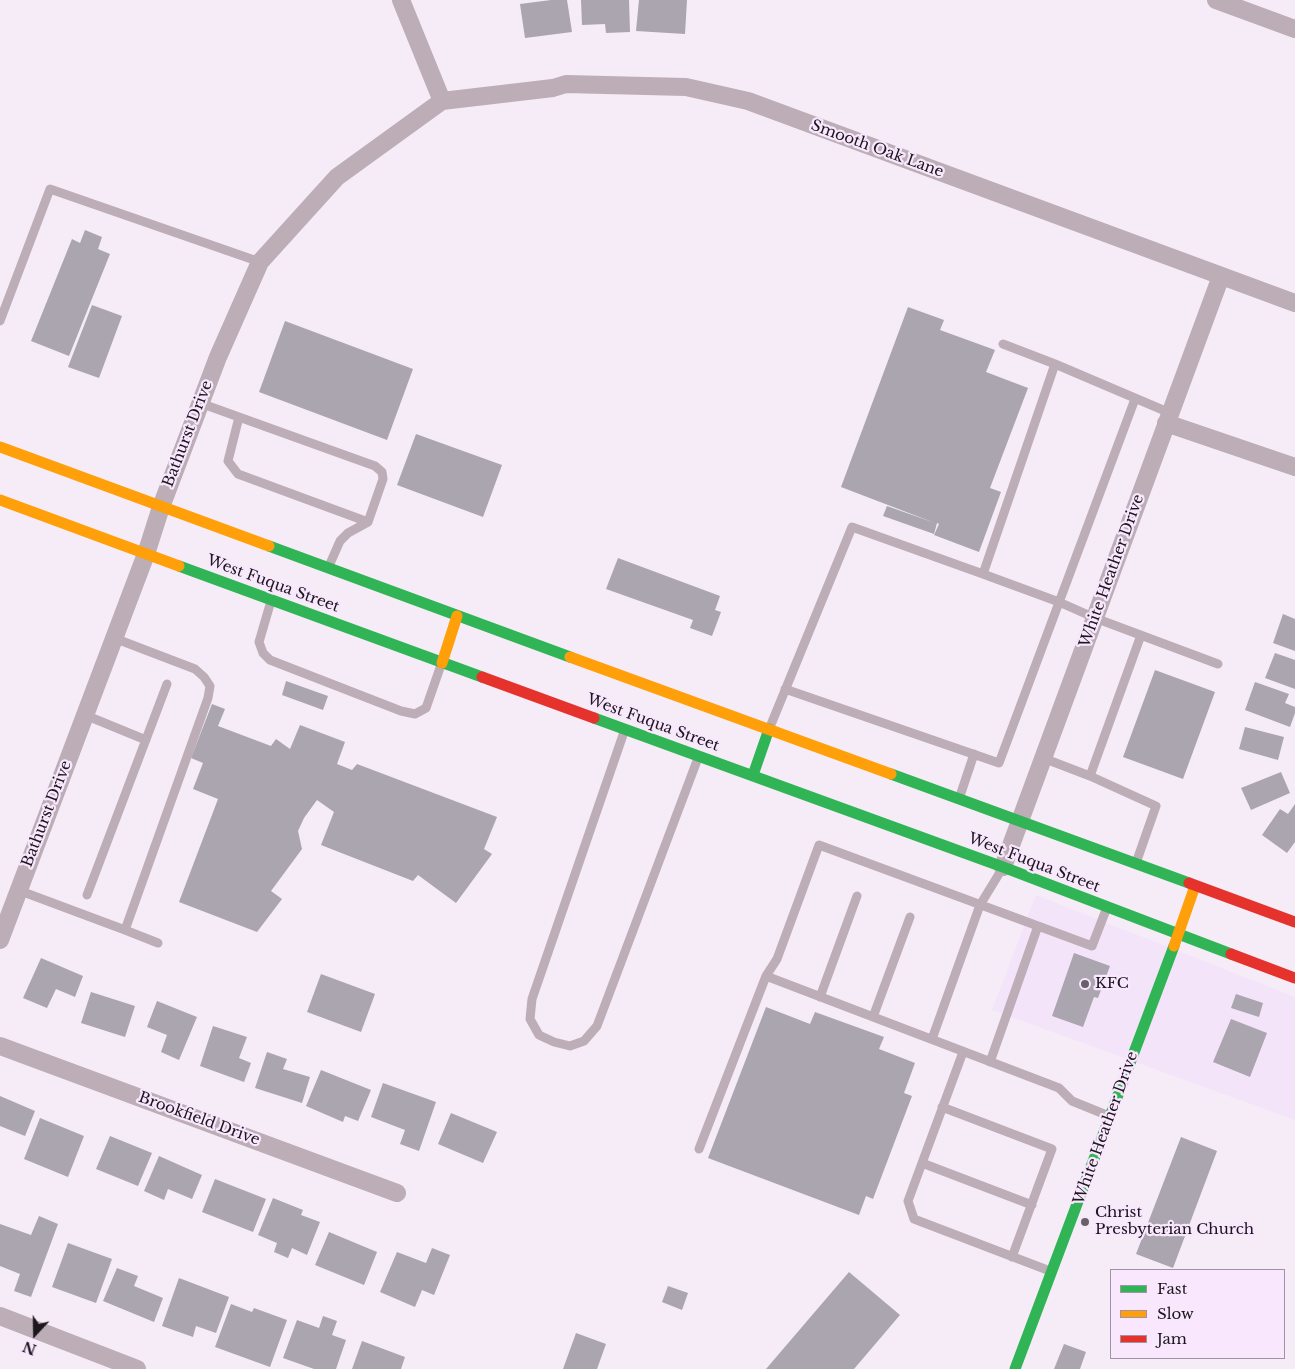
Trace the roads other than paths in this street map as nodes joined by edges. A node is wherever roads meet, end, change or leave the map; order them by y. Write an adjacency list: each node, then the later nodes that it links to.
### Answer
1 (401, 0): 4 (street)
2 (1216, 0): 3 (street)
3 (1295, 29)
4 (442, 101): 5 (street, Bathurst Drive); 6 (street, Smooth Oak Lane)
5 (260, 262): 8 (lane); 12 (street, Bathurst Drive)
6 (1221, 276): 7 (street, Smooth Oak Lane); 14 (street, White Heather Drive)
7 (1295, 303)
8 (0, 321)
9 (1003, 344): 10 (lane)
10 (1055, 364): 11 (lane); 22 (lane)
11 (1135, 399): 14 (lane); 24 (lane)
12 (200, 403): 13 (lane); 18 (street, Bathurst Drive)
13 (239, 416): 19 (lane); 19 (lane)
14 (1168, 418): 16 (street); 26 (street, White Heather Drive)
15 (0, 447): 18 (main road)
16 (1295, 467)
17 (0, 500): 20 (main road, West Fuqua Street)
18 (161, 507): 20 (street, Bathurst Drive); 21 (main road)
19 (368, 522): 21 (lane)
20 (146, 554): 23 (main road, West Fuqua Street); 28 (street, Bathurst Drive)
21 (328, 569): 25 (main road)
22 (983, 574): 24 (lane); 32 (lane)
23 (271, 600): 29 (main road, West Fuqua Street); 29 (lane)
24 (1059, 602): 26 (lane); 37 (lane)
25 (457, 616): 29 (main road); 35 (main road)
26 (1095, 618): 27 (lane); 39 (street, White Heather Drive)
27 (1141, 635): 30 (lane); 41 (lane)
28 (114, 638): 33 (street, Bathurst Drive); 55 (lane)
29 (442, 663): 34 (main road, West Fuqua Street)
30 (1218, 664)
31 (167, 684): 36 (lane)
32 (784, 689): 35 (lane); 37 (lane)
33 (84, 715): 36 (lane); 47 (street, Bathurst Drive)
34 (626, 729): 38 (main road, West Fuqua Street); 38 (lane)
35 (769, 729): 40 (main road); 42 (main road)
36 (146, 740): 48 (lane)
37 (974, 754): 42 (lane)
38 (699, 756): 40 (main road, West Fuqua Street)
39 (1043, 758): 41 (lane); 43 (street, White Heather Drive)
40 (753, 775): 45 (main road, West Fuqua Street)
41 (1090, 776): 44 (lane)
42 (959, 799): 43 (main road)
43 (1020, 821): 44 (main road); 45 (street, White Heather Drive)
44 (1136, 863): 46 (main road)
45 (1003, 867): 50 (lane); 51 (main road, West Fuqua Street)
46 (1195, 886): 53 (main road); 56 (main road, White Heather Drive)
47 (18, 890): 55 (lane); 57 (street, Bathurst Drive)
48 (87, 895)
49 (857, 896): 61 (lane)
50 (980, 905): 54 (lane); 59 (lane); 63 (lane)
51 (1107, 907): 54 (lane); 56 (main road, West Fuqua Street)
52 (910, 917): 62 (lane)
53 (1295, 922)
54 (1038, 926): 66 (lane)
55 (125, 930): 58 (lane)
56 (1178, 935): 60 (main road, West Fuqua Street); 68 (main road, White Heather Drive)
57 (0, 940)
58 (158, 943)
59 (766, 976): 61 (lane); 69 (lane)
60 (1295, 978)
61 (820, 997): 62 (lane)
62 (873, 1017): 63 (lane)
63 (932, 1039): 65 (lane)
64 (0, 1046): 71 (street, Brookfield Drive)
65 (963, 1052): 66 (lane); 67 (lane)
66 (990, 1062): 68 (lane)
67 (942, 1108): 70 (lane); 72 (lane)
68 (1110, 1116): 74 (main road, White Heather Drive)
69 (699, 1149)
70 (922, 1163): 72 (lane); 73 (lane)
71 (397, 1193)
72 (1032, 1205): 73 (lane)
73 (1012, 1257): 74 (lane)
74 (1053, 1272): 77 (main road, White Heather Drive)
75 (0, 1316): 76 (street)
76 (137, 1369)
77 (1015, 1369)

